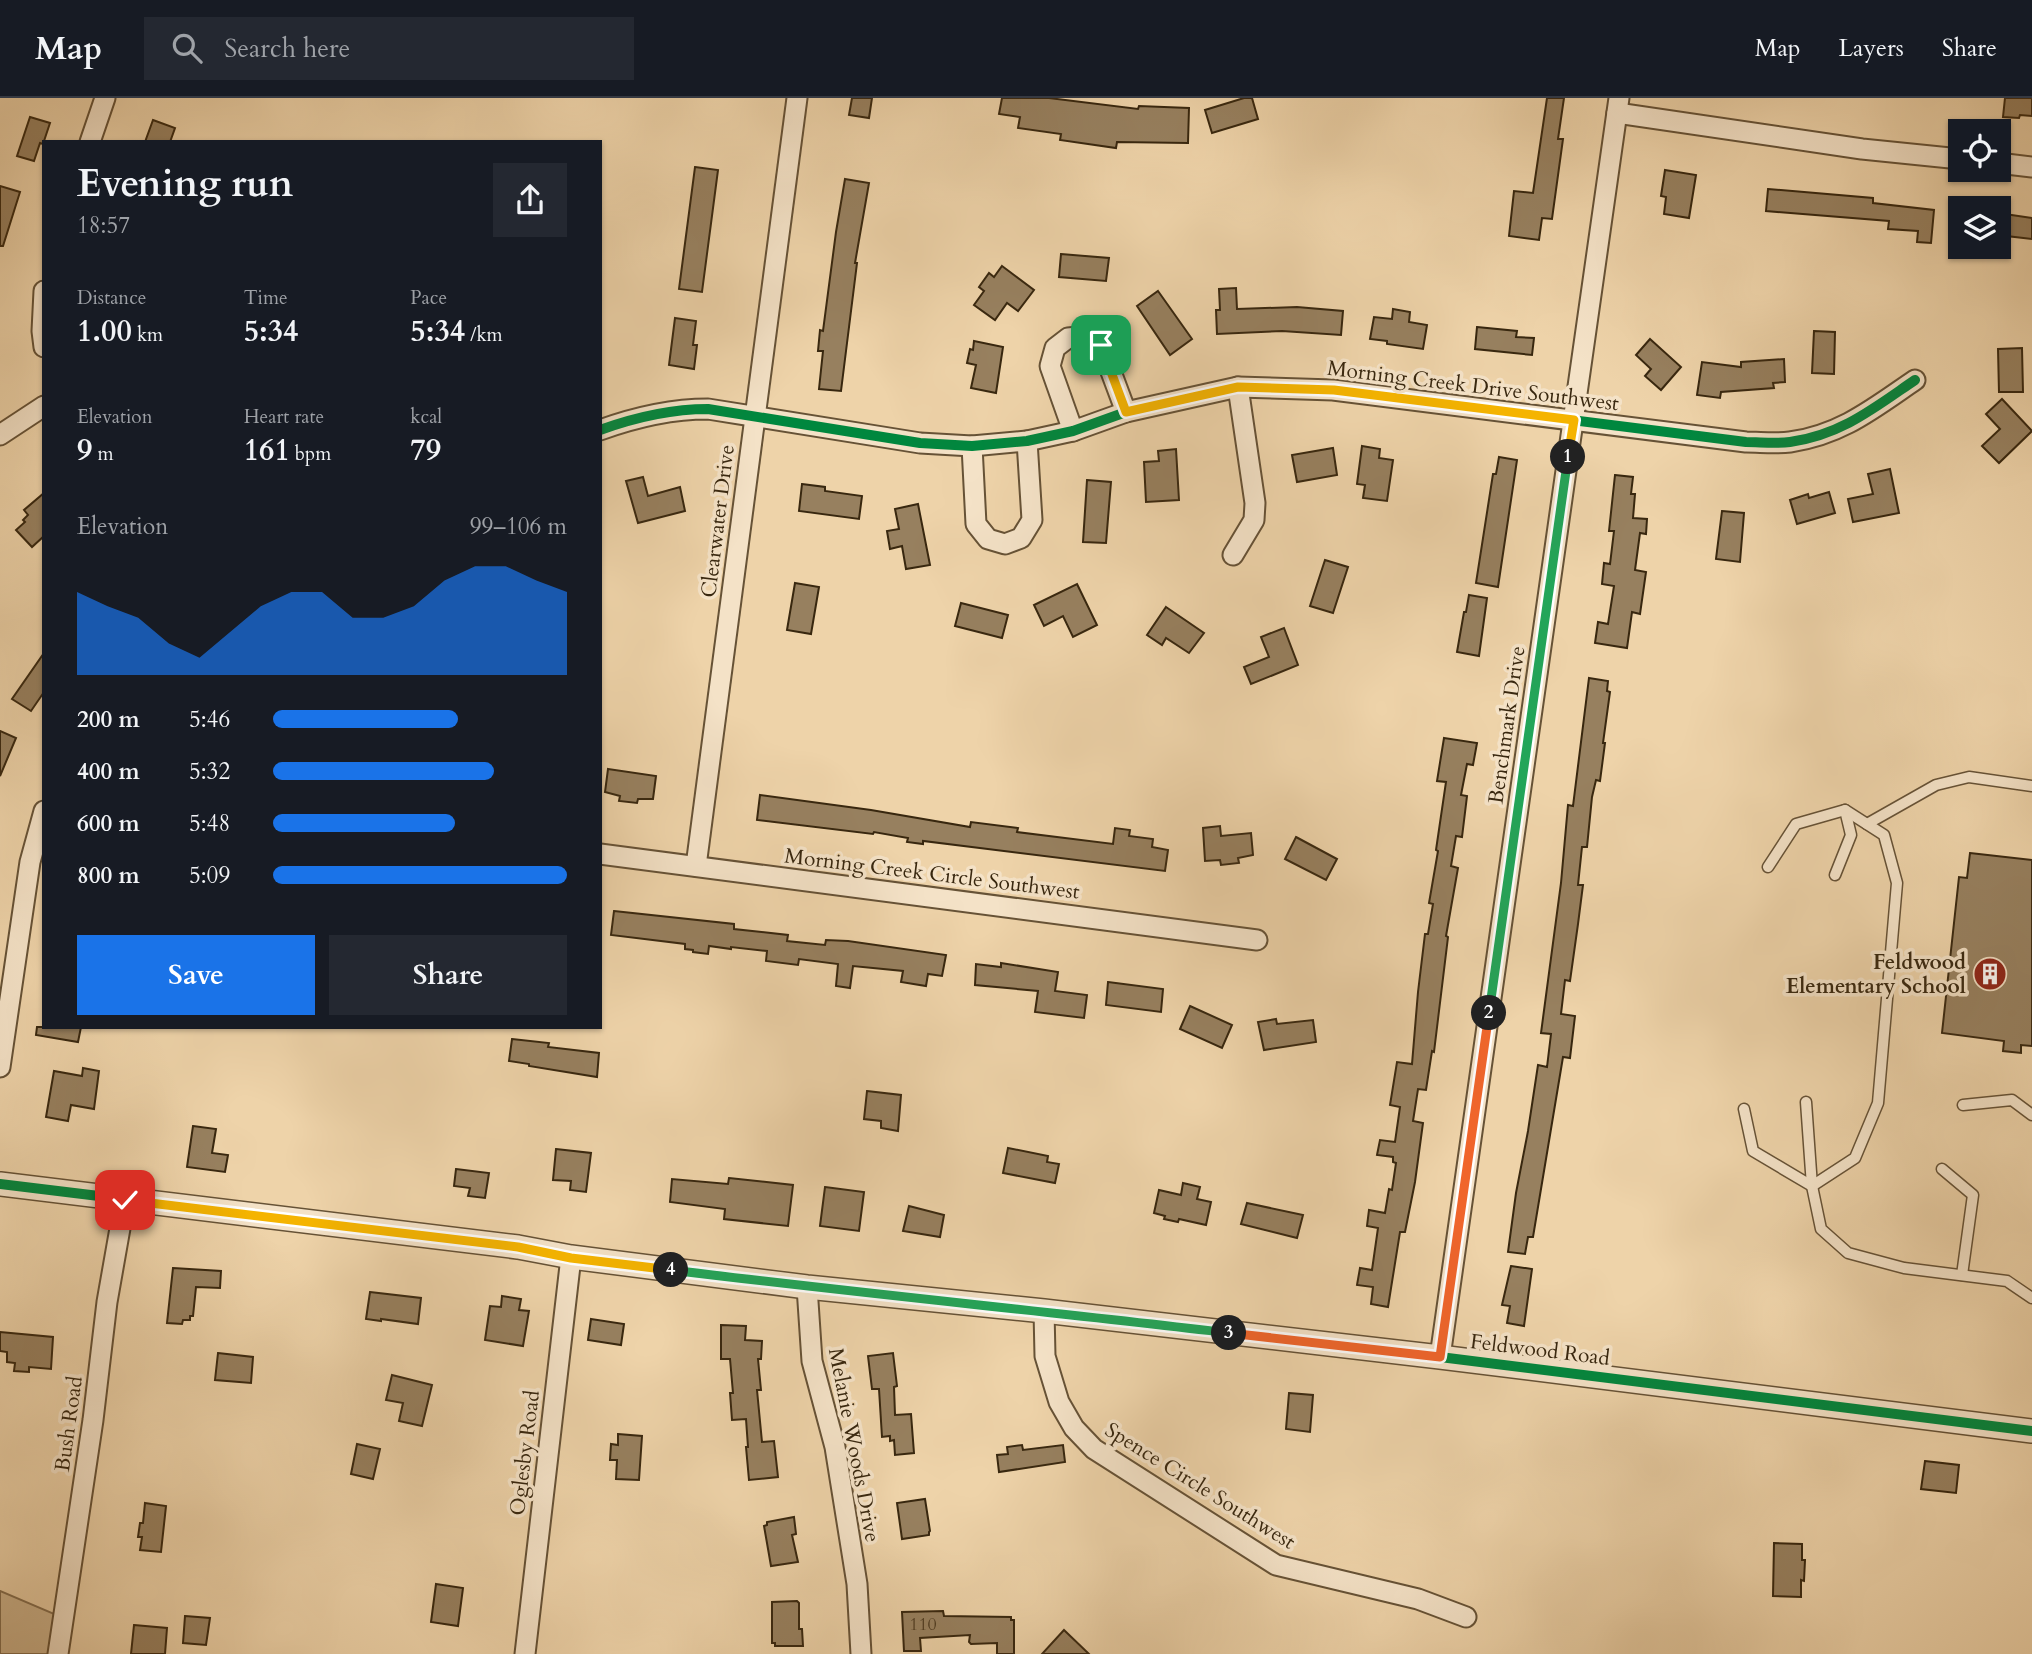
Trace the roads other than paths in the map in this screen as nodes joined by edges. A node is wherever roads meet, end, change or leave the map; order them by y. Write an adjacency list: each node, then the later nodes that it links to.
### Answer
1 (105, 98): 4 (street)
2 (797, 98): 12 (street, Clearwater Drive)
3 (1618, 106): 5 (street); 13 (street, Benchmark Drive)
4 (91, 140)
5 (1948, 158)
6 (2011, 165): 7 (street)
7 (2032, 167)
8 (1915, 380): 13 (street, Morning Creek Drive Southwest)
9 (1238, 387): 11 (street, Morning Creek Drive Southwest); 13 (street, Morning Creek Drive Southwest); 19 (street)
10 (42, 407): 16 (street)
11 (1126, 412): 15 (street, Morning Creek Drive Southwest); 15 (street)
12 (755, 418): 14 (street, Morning Creek Drive Southwest); 18 (street, Morning Creek Drive Southwest); 25 (street, Clearwater Drive)
13 (1574, 420): 43 (street, Benchmark Drive)
14 (602, 428)
15 (1073, 430): 17 (street, Morning Creek Drive Southwest)
16 (0, 435)
17 (1027, 441): 18 (street, Morning Creek Drive Southwest); 18 (street)
18 (972, 446)
19 (1233, 555)
20 (2032, 786): 23 (lane)
21 (1845, 810): 23 (lane); 26 (lane); 27 (lane)
22 (42, 818): 29 (street)
23 (1867, 824): 36 (lane)
24 (602, 854): 25 (street, Morning Creek Circle Southwest)
25 (696, 866): 28 (street, Morning Creek Circle Southwest)
26 (1768, 867)
27 (1835, 875)
28 (1257, 940)
29 (0, 1067)
30 (1807, 1102): 36 (lane)
31 (1963, 1105): 33 (lane)
32 (1744, 1109): 36 (lane)
33 (2032, 1115)
34 (1942, 1169): 39 (lane)
35 (0, 1184): 37 (street, Feldwood Road)
36 (1812, 1186): 39 (lane)
37 (125, 1200): 38 (street, Feldwood Road); 46 (street, Bush Road)
38 (571, 1258): 40 (street, Feldwood Road); 47 (street, Oglesby Road)
39 (1962, 1275): 41 (lane)
40 (807, 1287): 42 (street, Feldwood Road); 48 (street, Melanie Woods Drive)
41 (2032, 1298)
42 (1044, 1311): 43 (street, Feldwood Road); 45 (street, Spence Circle Southwest)
43 (1440, 1357): 44 (street, Feldwood Road)
44 (2032, 1431)
45 (1466, 1617)
46 (58, 1654)
47 (525, 1654)
48 (861, 1654)

